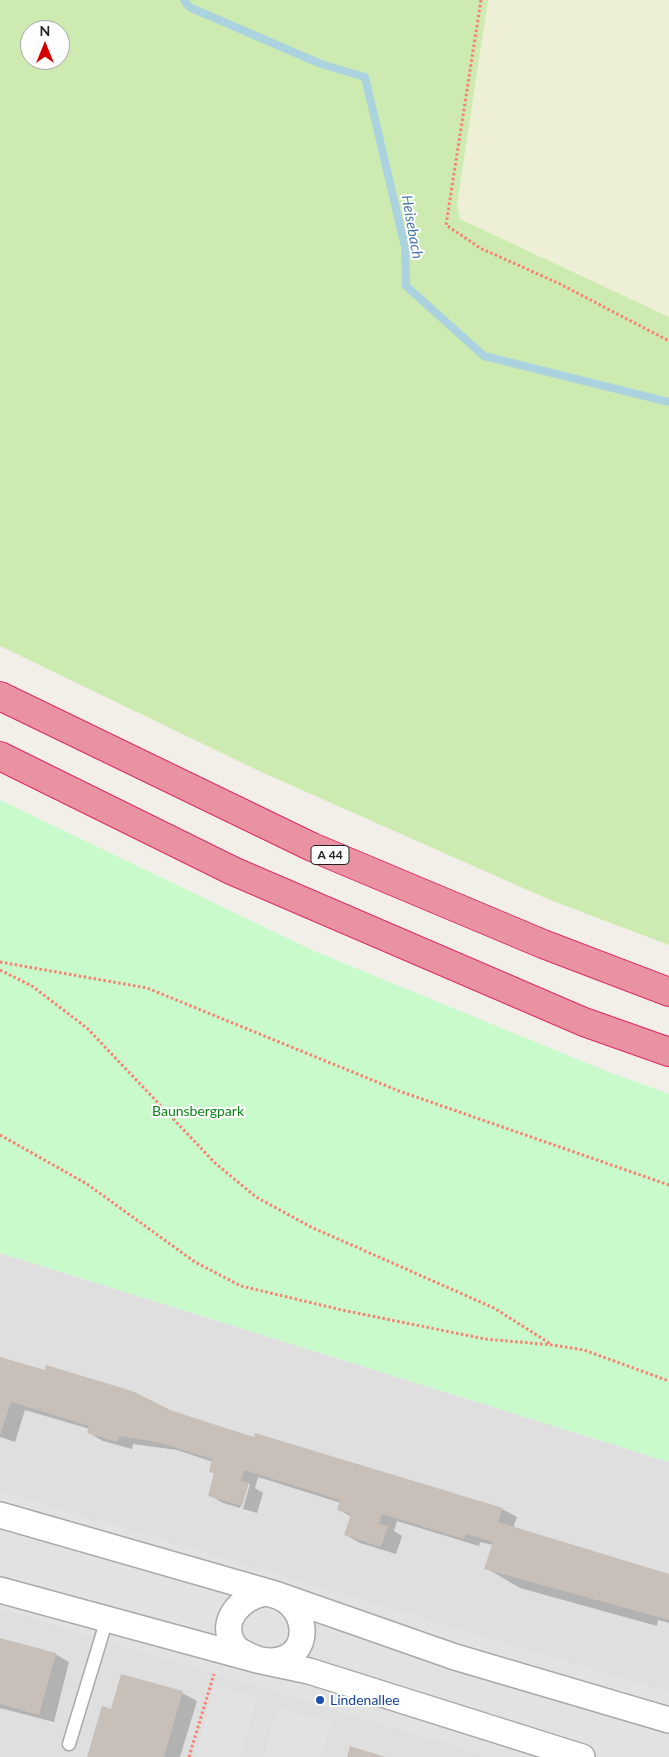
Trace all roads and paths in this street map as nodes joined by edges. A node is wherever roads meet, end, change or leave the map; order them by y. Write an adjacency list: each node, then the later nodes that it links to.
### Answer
1 (481, 0): 2 (path)
2 (669, 341)
3 (0, 696): 7 (highway, A 44)
4 (0, 756): 8 (highway)
5 (0, 962): 10 (path)
6 (0, 970): 11 (path)
7 (669, 992)
8 (669, 1052)
9 (0, 1135): 11 (path)
10 (669, 1186)
11 (553, 1345): 12 (path)
12 (669, 1381)
13 (0, 1515): 15 (street)
14 (0, 1590): 16 (street)
15 (275, 1594): 18 (street); 18 (street); 19 (street)
16 (107, 1619): 17 (street); 20 (lane)
17 (218, 1649): 18 (street); 21 (path)
18 (257, 1660): 22 (street)
19 (669, 1720)
20 (69, 1744)
21 (189, 1757)
22 (582, 1757)

